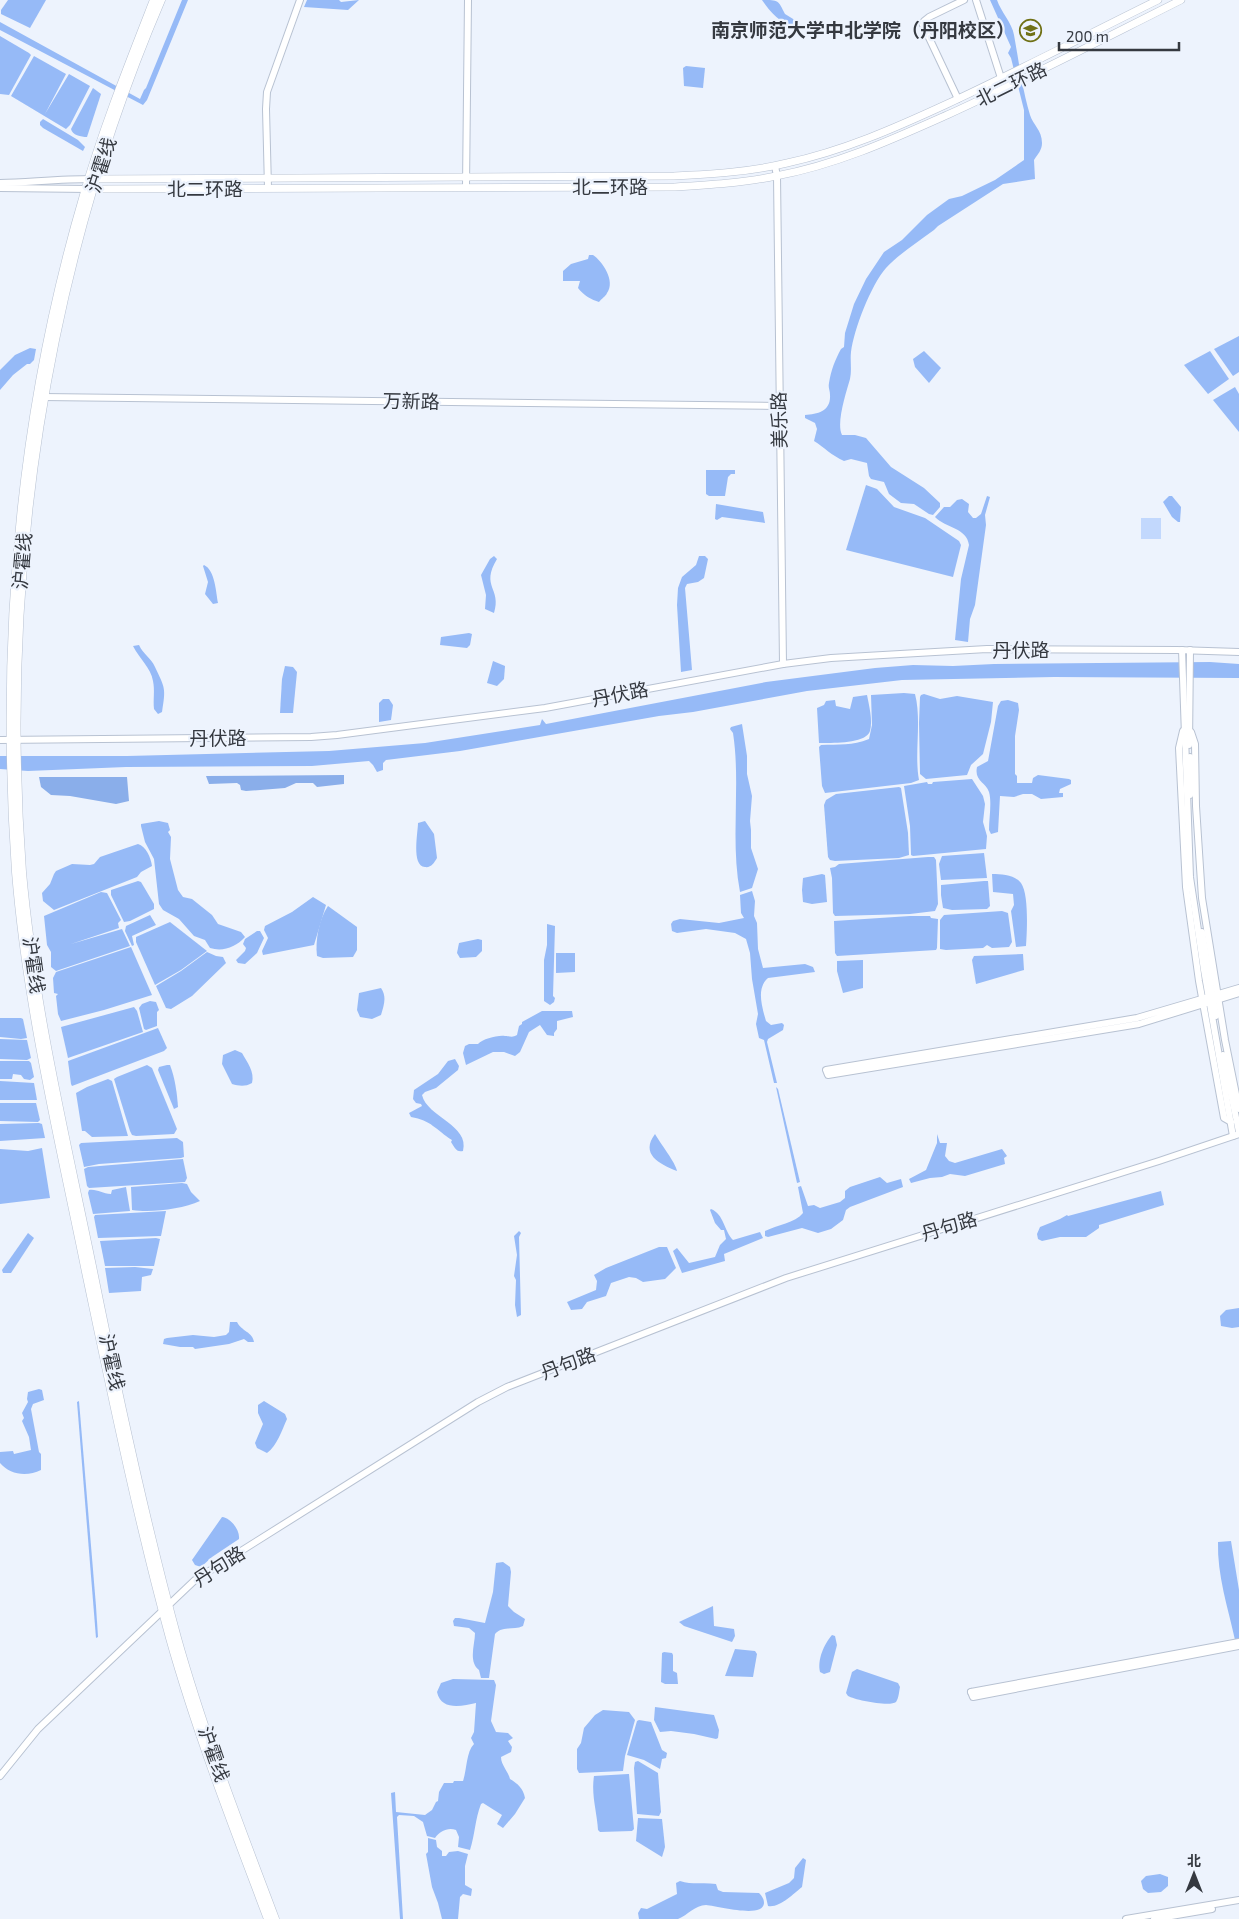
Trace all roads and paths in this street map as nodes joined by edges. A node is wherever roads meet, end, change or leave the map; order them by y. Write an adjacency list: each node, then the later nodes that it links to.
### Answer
1 (154, 0): 19 (highway, 沪霍线)
2 (161, 0): 19 (highway, 沪霍线)
3 (300, 0): 18 (street)
4 (468, 0): 17 (street)
5 (964, 0): 12 (street)
6 (976, 0): 11 (street)
7 (1158, 0): 9 (main road, 北二环路)
8 (1181, 0): 10 (main road, 北二环路)
9 (1118, 20): 10 (street); 11 (main road, 北二环路)
10 (1122, 29): 13 (main road, 北二环路)
11 (1001, 78): 12 (main road, 北二环路)
12 (956, 100): 13 (street); 14 (main road, 北二环路)
13 (959, 110): 16 (main road, 北二环路)
14 (775, 166): 15 (main road, 北二环路); 16 (street, 美乐路)
15 (614, 176): 17 (main road, 北二环路); 22 (street)
16 (777, 176): 22 (main road, 北二环路); 27 (street, 美乐路)
17 (466, 177): 18 (main road, 北二环路); 21 (street)
18 (267, 178): 19 (main road, 北二环路); 24 (street)
19 (92, 180): 20 (street, 北二环路); 25 (highway, 沪霍线)
20 (0, 183)
21 (466, 187): 22 (main road, 北二环路); 24 (main road, 北二环路)
22 (614, 187)
23 (0, 188): 25 (street, 北二环路)
24 (268, 188): 25 (main road, 北二环路)
25 (89, 189): 26 (highway, 沪霍线); 28 (highway, 沪霍线)
26 (43, 396): 27 (street, 万新路); 28 (highway, 沪霍线)
27 (779, 406): 31 (street, 美乐路)
28 (13, 637): 34 (highway, 沪霍线)
29 (1186, 650): 30 (street, 丹伏路); 31 (street, 丹伏路); 32 (street)
30 (1239, 652)
31 (783, 664): 34 (street, 丹伏路)
32 (1187, 729): 37 (street); 37 (street)
33 (0, 740): 34 (street, 丹伏路)
34 (12, 740): 41 (highway, 沪霍线)
35 (1239, 988): 37 (street)
36 (1239, 993): 37 (street)
37 (1211, 999): 37 (street); 38 (street); 39 (street); 39 (street)
38 (1239, 1109)
39 (1235, 1120): 40 (street)
40 (1237, 1134): 41 (street, 丹句路)
41 (165, 1606): 44 (street, 丹句路); 45 (highway, 沪霍线)
42 (1239, 1642): 43 (street)
43 (1239, 1646)
44 (0, 1776)
45 (223, 1788): 48 (highway, 沪霍线); 49 (highway, 沪霍线)
46 (1239, 1900): 50 (street)
47 (1239, 1904): 51 (street)
48 (268, 1919)
49 (275, 1919)
50 (1126, 1919)
51 (1154, 1919)

